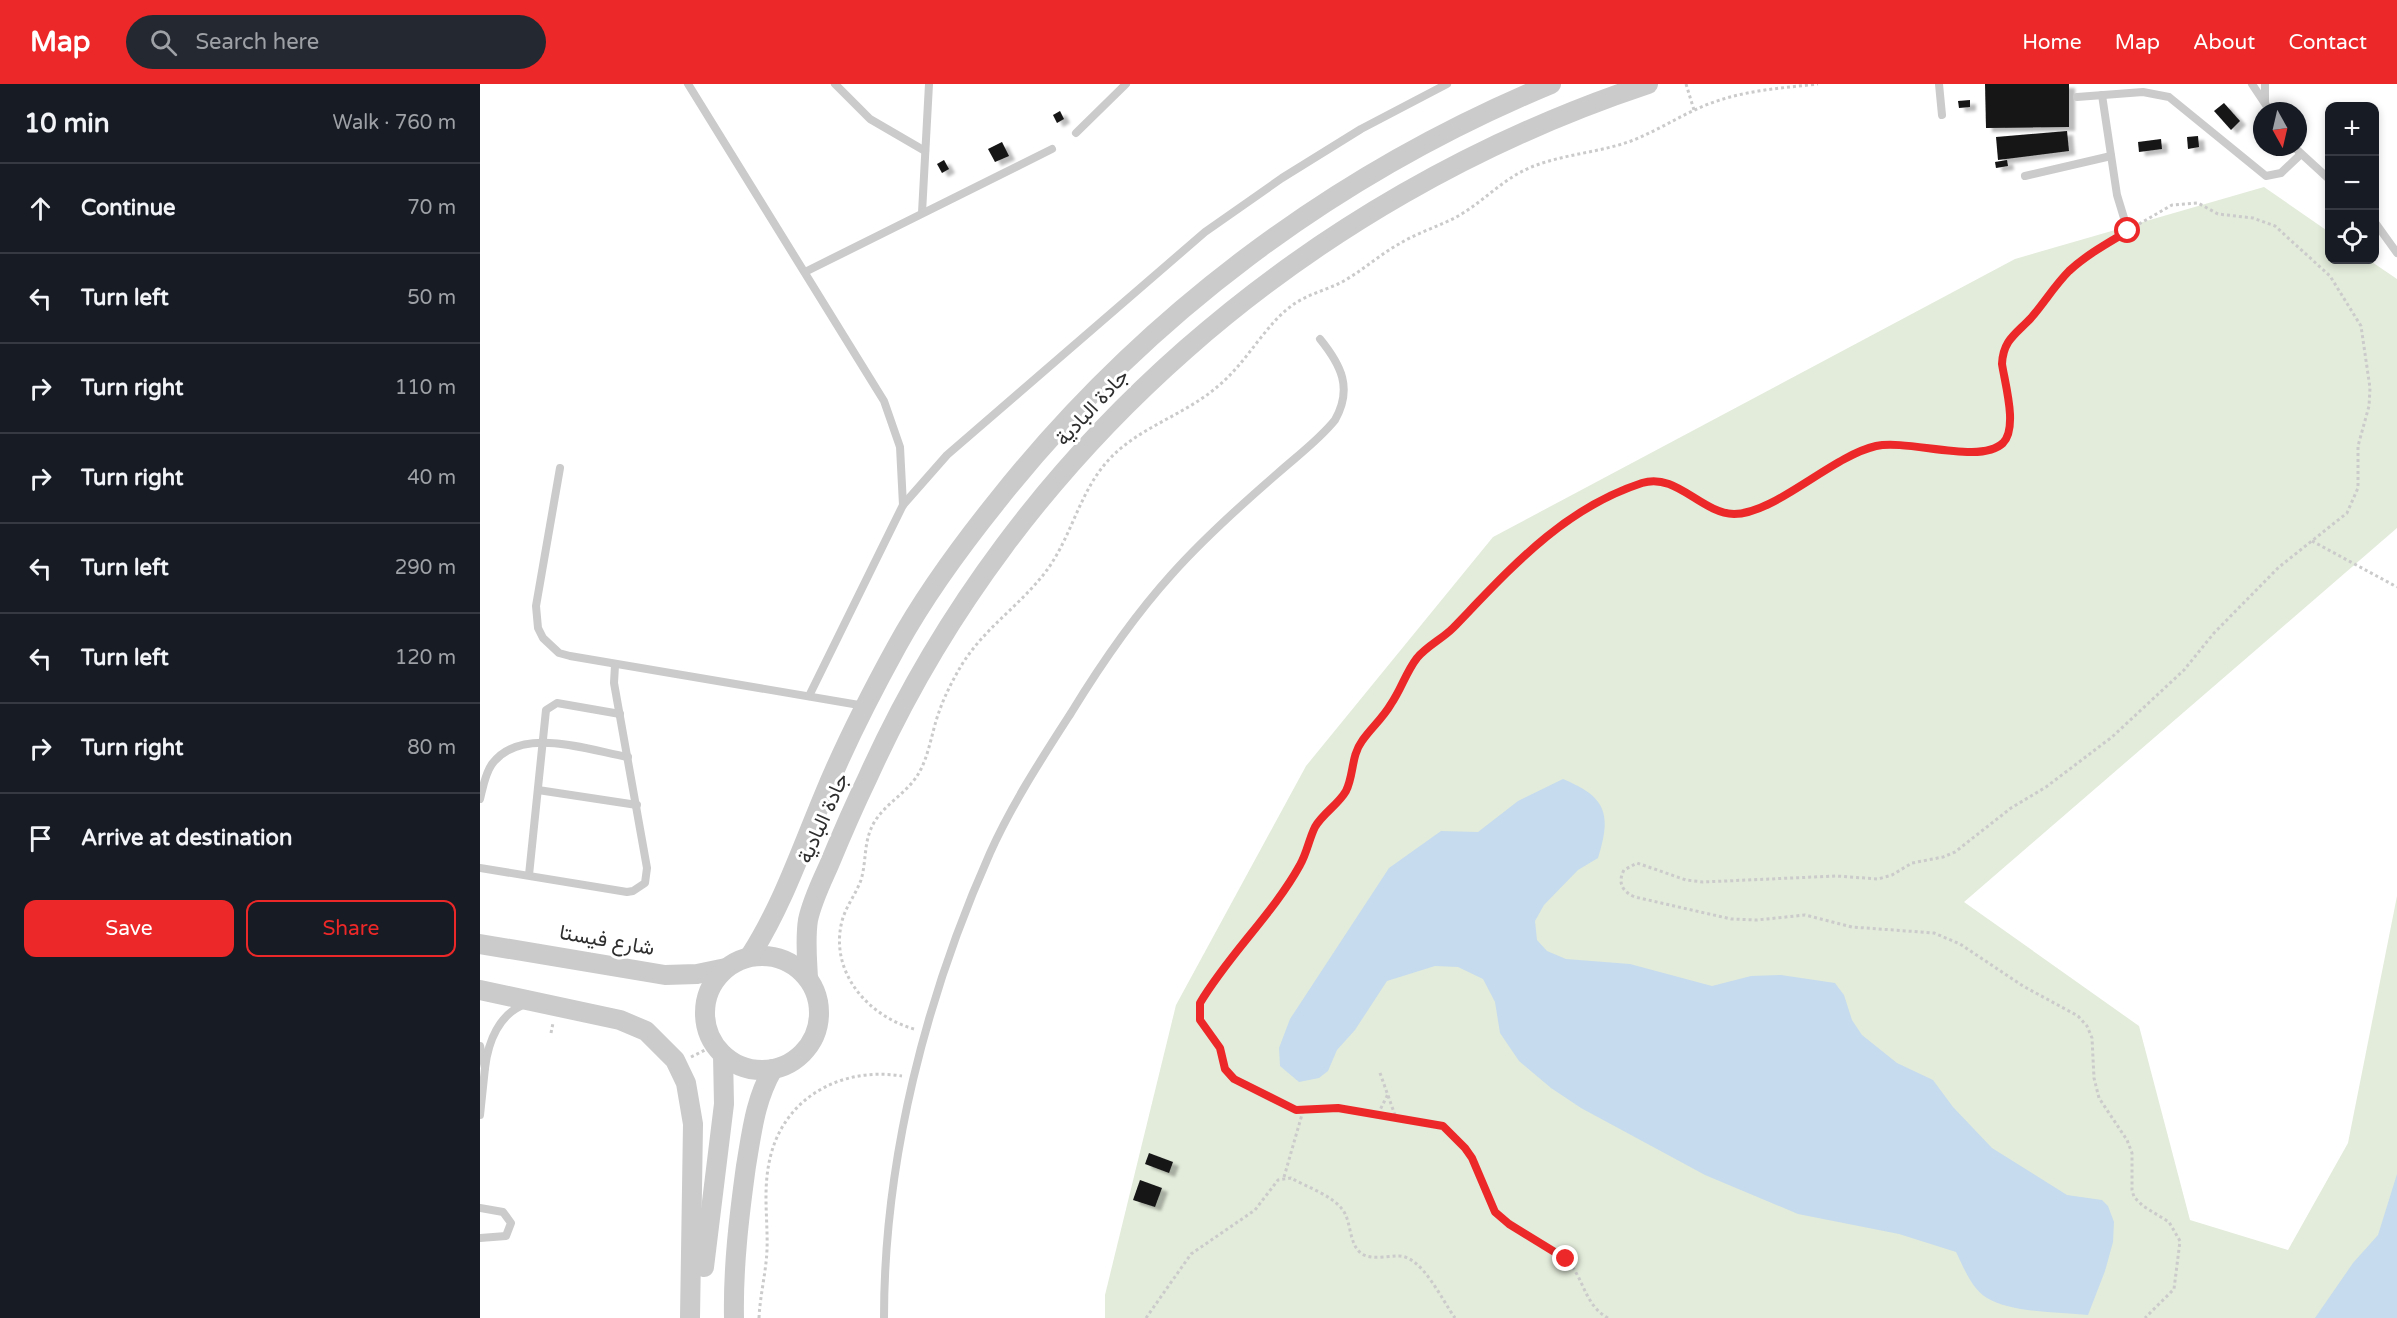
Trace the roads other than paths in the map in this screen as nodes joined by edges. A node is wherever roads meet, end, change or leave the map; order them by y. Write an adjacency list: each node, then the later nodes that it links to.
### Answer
1 (688, 84): 27 (lane)
2 (835, 84): 17 (lane)
3 (929, 84): 17 (lane)
4 (1126, 84): 15 (lane)
5 (1447, 84): 30 (lane)
6 (1551, 84): 33 (street, جادة البادية)
7 (1648, 84): 45 (street, جادة البادية)
8 (1939, 84): 14 (lane)
9 (2252, 84): 13 (lane)
10 (2265, 84): 13 (lane)
11 (2102, 95): 12 (lane); 18 (lane); 19 (lane)
12 (2077, 97)
13 (2265, 101)
14 (1942, 115)
15 (1076, 133)
16 (1052, 149): 23 (lane)
17 (925, 152): 23 (lane)
18 (2111, 156): 21 (lane); 25 (lane)
19 (2299, 156)
20 (2303, 156): 22 (lane)
21 (2025, 176)
22 (2325, 176)
23 (922, 213): 27 (lane)
24 (2379, 228): 26 (lane)
25 (2128, 231)
26 (2397, 253)
27 (805, 272): 30 (lane)
28 (1320, 339): 58 (lane)
29 (560, 468): 31 (lane)
30 (903, 506): 32 (lane)
31 (615, 665): 32 (lane); 34 (lane)
32 (809, 696): 33 (lane)
33 (865, 706): 43 (street, جادة البادية)
34 (621, 714): 35 (lane); 36 (lane)
35 (542, 742): 36 (lane); 37 (lane); 38 (lane)
36 (628, 757): 39 (lane)
37 (538, 790): 39 (lane); 41 (lane)
38 (480, 799)
39 (637, 805): 41 (lane)
40 (480, 868): 41 (lane)
41 (530, 875)
42 (480, 944): 44 (street, شارع فيستا)
43 (750, 956): 44 (street); 45 (street)
44 (726, 968): 49 (street)
45 (808, 978): 51 (street)
46 (480, 990): 47 (street)
47 (534, 1002): 50 (lane); 55 (street)
48 (480, 1046): 50 (lane)
49 (723, 1055): 51 (street); 56 (street)
50 (485, 1068): 52 (lane)
51 (773, 1069): 57 (street)
52 (480, 1115)
53 (480, 1208): 54 (lane)
54 (480, 1238)
55 (690, 1318)
56 (702, 1318)
57 (734, 1318)
58 (884, 1318)

